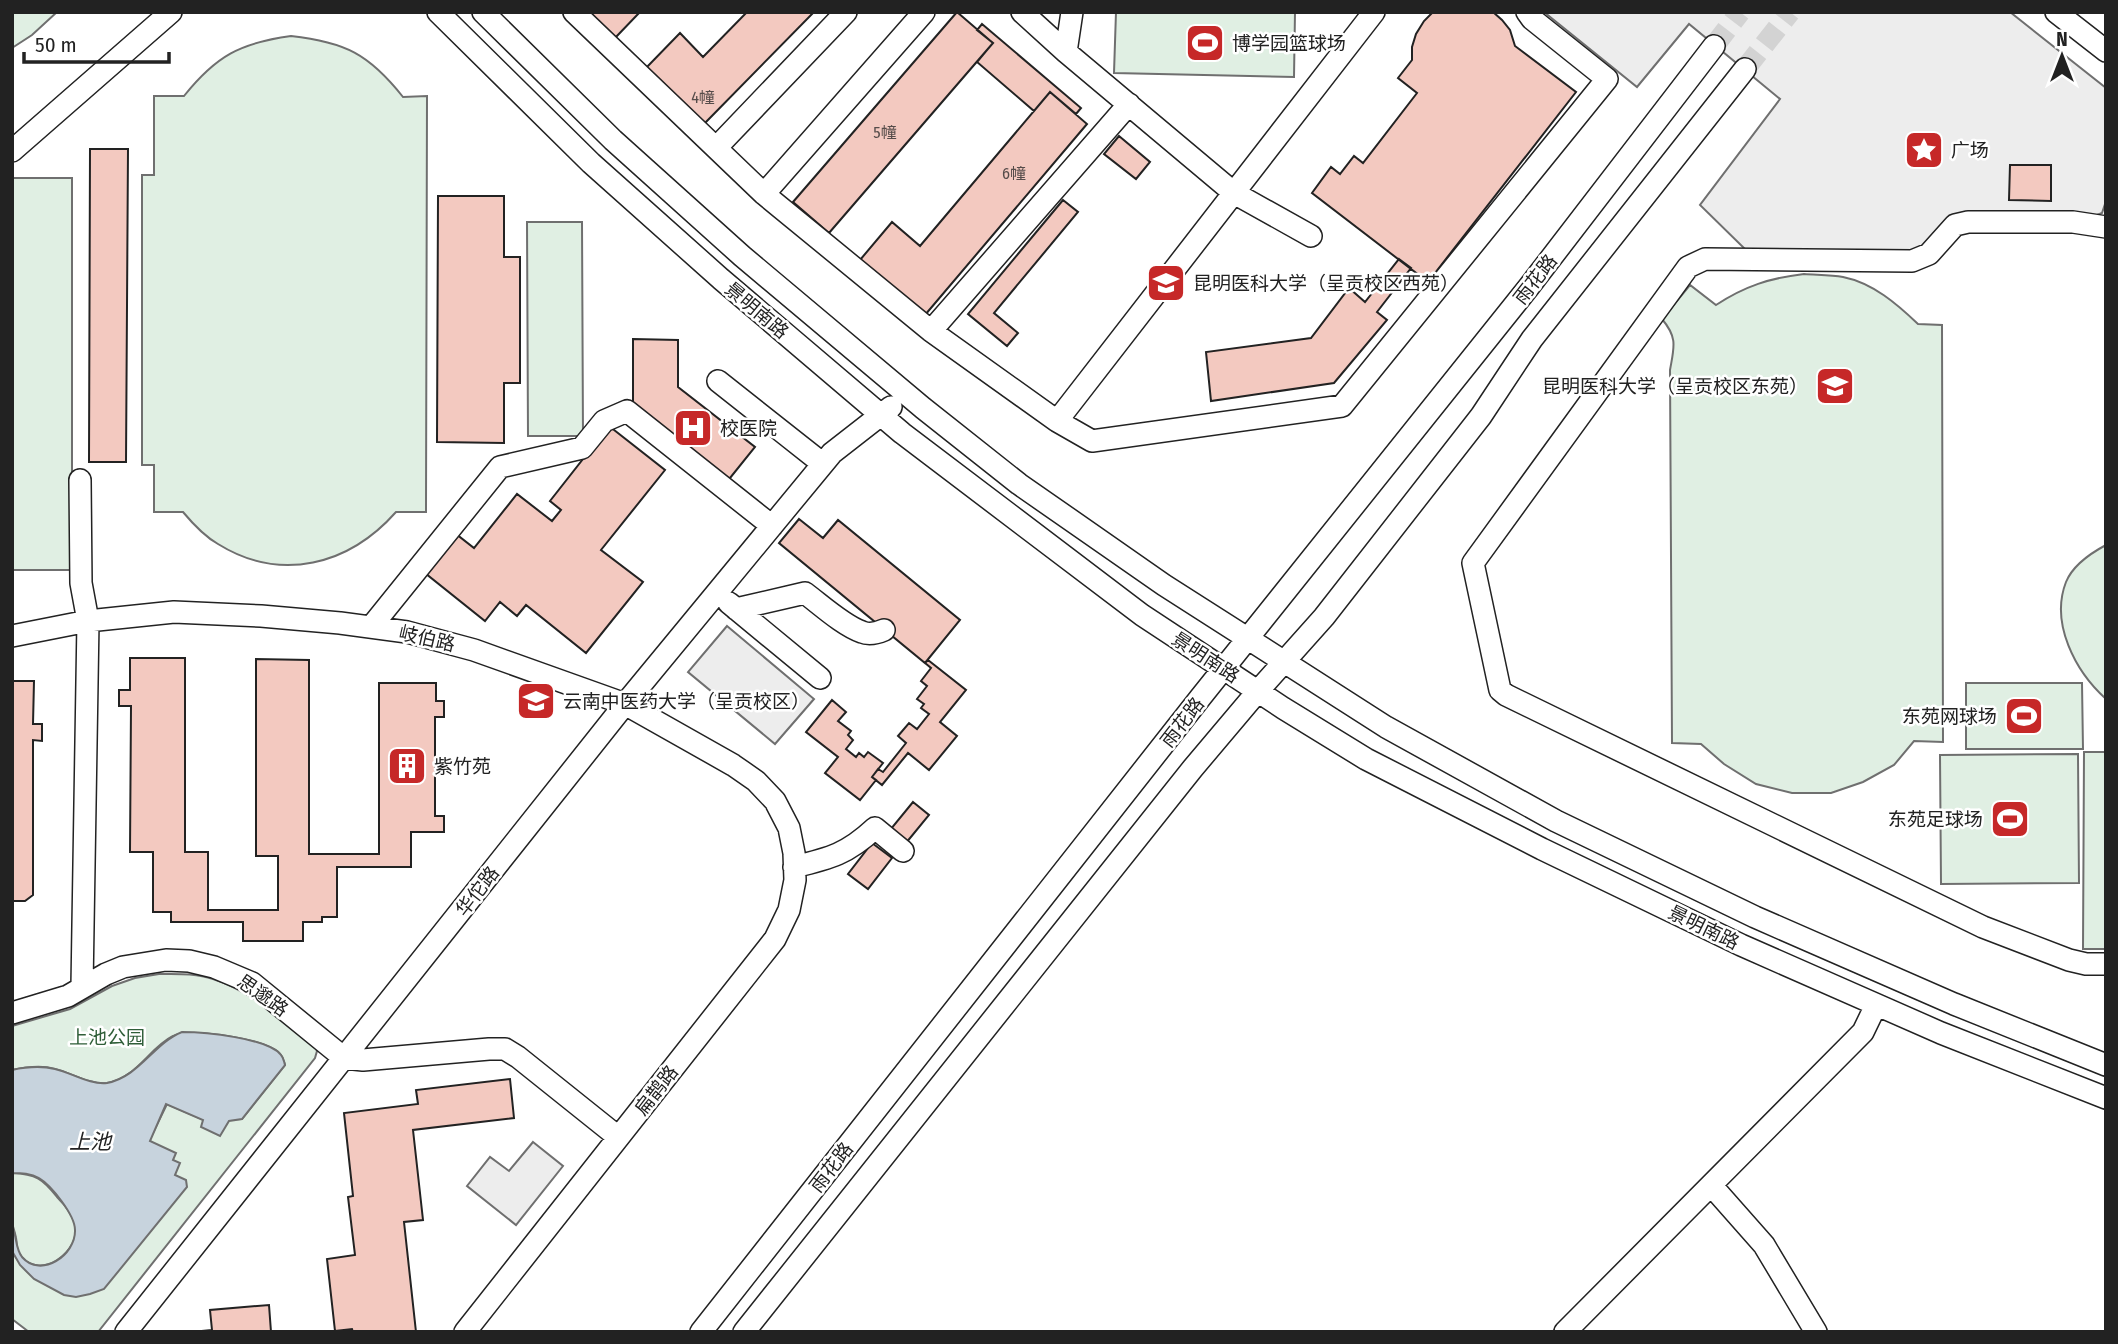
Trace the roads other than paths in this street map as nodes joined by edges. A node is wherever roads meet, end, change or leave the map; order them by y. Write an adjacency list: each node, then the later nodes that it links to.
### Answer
1 (171, 12): 18 (street)
2 (438, 12): 26 (street, 景明南路)
3 (483, 12): 25 (street, 景明南路)
4 (575, 12): 17 (street)
5 (846, 12): 17 (street)
6 (924, 12): 20 (street)
7 (1022, 12): 14 (street)
8 (1072, 12): 14 (street)
9 (1374, 12): 19 (street)
10 (1527, 12): 27 (street)
11 (2056, 12): 13 (street)
12 (1714, 46): 37 (street, 雨花路)
13 (2106, 51)
14 (1066, 52): 16 (street)
15 (1745, 69): 38 (street, 雨花路)
16 (1129, 104): 19 (street); 23 (street)
17 (716, 148): 20 (street)
18 (12, 151)
19 (1234, 193): 22 (street); 27 (street)
20 (764, 194): 23 (street)
21 (2106, 227): 46 (street)
22 (1311, 236)
23 (932, 331): 27 (street)
24 (718, 380): 28 (street)
25 (907, 395): 26 (street, 华佗路); 37 (street, 景明南路)
26 (881, 415): 28 (street, 华佗路); 39 (street, 景明南路)
27 (1057, 421)
28 (828, 458): 30 (street, 华佗路)
29 (80, 480): 33 (street)
30 (772, 526): 31 (street, 华佗路); 34 (street)
31 (716, 593): 32 (street); 42 (street, 华佗路)
32 (736, 609): 35 (street); 40 (street)
33 (88, 621): 34 (street, 岐伯路); 36 (street, 岐伯路); 47 (street)
34 (371, 627): 42 (street, 岐伯路)
35 (884, 630)
36 (12, 636)
37 (1248, 639): 38 (street, 景明南路); 39 (street, 雨花路)
38 (1284, 662): 41 (street, 雨花路); 51 (street, 景明南路)
39 (1224, 668): 41 (street, 景明南路); 57 (street, 雨花路)
40 (820, 678)
41 (1258, 691): 48 (street, 景明南路); 58 (street, 雨花路)
42 (625, 704): 43 (street, 岐伯路); 50 (street, 华佗路)
43 (789, 828): 45 (street, 扁鹊路)
44 (903, 851): 45 (street)
45 (794, 867): 53 (street, 扁鹊路)
46 (2106, 964)
47 (82, 987): 49 (street, 思邈路); 50 (street, 思邈路)
48 (1876, 1005): 52 (street, 景明南路); 54 (street)
49 (12, 1013)
50 (344, 1058): 53 (street); 55 (street, 华佗路)
51 (2106, 1065)
52 (2106, 1098)
53 (618, 1138): 56 (street, 扁鹊路)
54 (1711, 1185): 59 (street); 60 (street)
55 (126, 1332)
56 (465, 1332)
57 (701, 1332)
58 (744, 1332)
59 (1565, 1332)
60 (1816, 1332)

